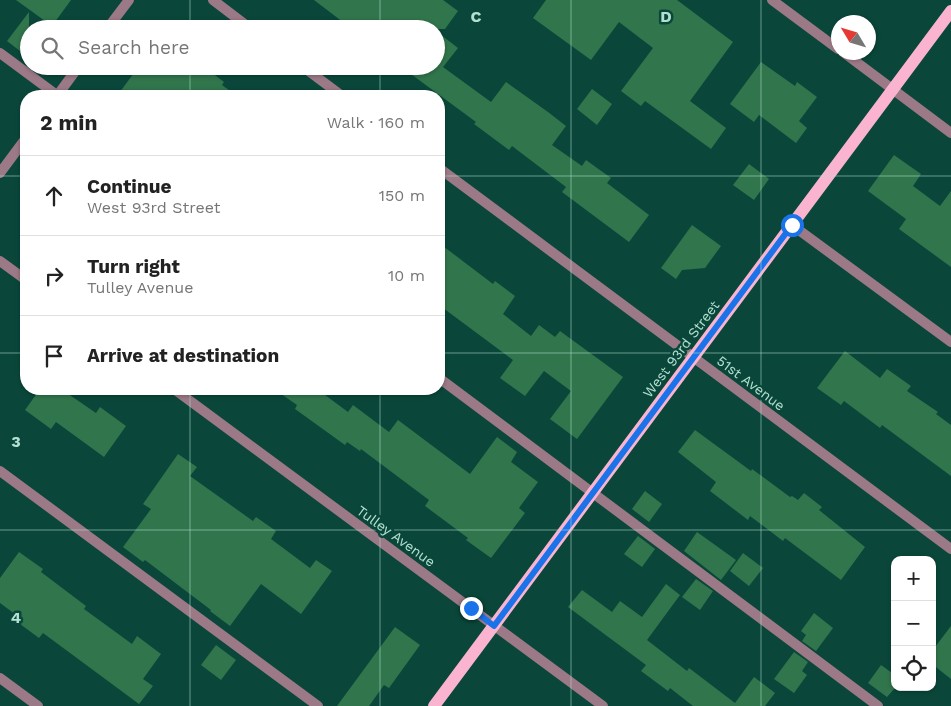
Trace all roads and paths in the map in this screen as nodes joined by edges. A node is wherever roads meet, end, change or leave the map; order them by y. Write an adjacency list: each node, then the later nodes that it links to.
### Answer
1 (128, 0): 5 (street)
2 (213, 0): 6 (street)
3 (772, 0): 7 (street)
4 (951, 11): 14 (main road, West 93rd Street)
5 (114, 20)
6 (239, 20)
7 (831, 44)
8 (0, 54): 10 (street)
9 (854, 60): 14 (street)
10 (20, 69)
11 (28, 75): 15 (street)
12 (72, 75): 16 (street)
13 (314, 75): 17 (street)
14 (892, 89): 18 (street); 22 (main road, West 93rd Street)
15 (49, 90)
16 (61, 90)
17 (334, 90)
18 (951, 133)
19 (20, 146): 21 (street)
20 (445, 172): 26 (street, 51st Avenue)
21 (0, 173)
22 (792, 225): 25 (street); 26 (main road, West 93rd Street)
23 (0, 261): 24 (street)
24 (20, 276)
25 (951, 342)
26 (693, 357): 30 (main road, West 93rd Street); 31 (street, 51st Avenue)
27 (445, 382): 30 (street)
28 (182, 395): 32 (street, Tulley Avenue)
29 (0, 471): 35 (street)
30 (593, 492): 32 (main road, West 93rd Street); 38 (street)
31 (951, 549)
32 (494, 626): 36 (main road, West 93rd Street); 37 (street, Tulley Avenue)
33 (0, 678): 34 (street)
34 (38, 706)
35 (318, 706)
36 (434, 706)
37 (603, 706)
38 (878, 706)

